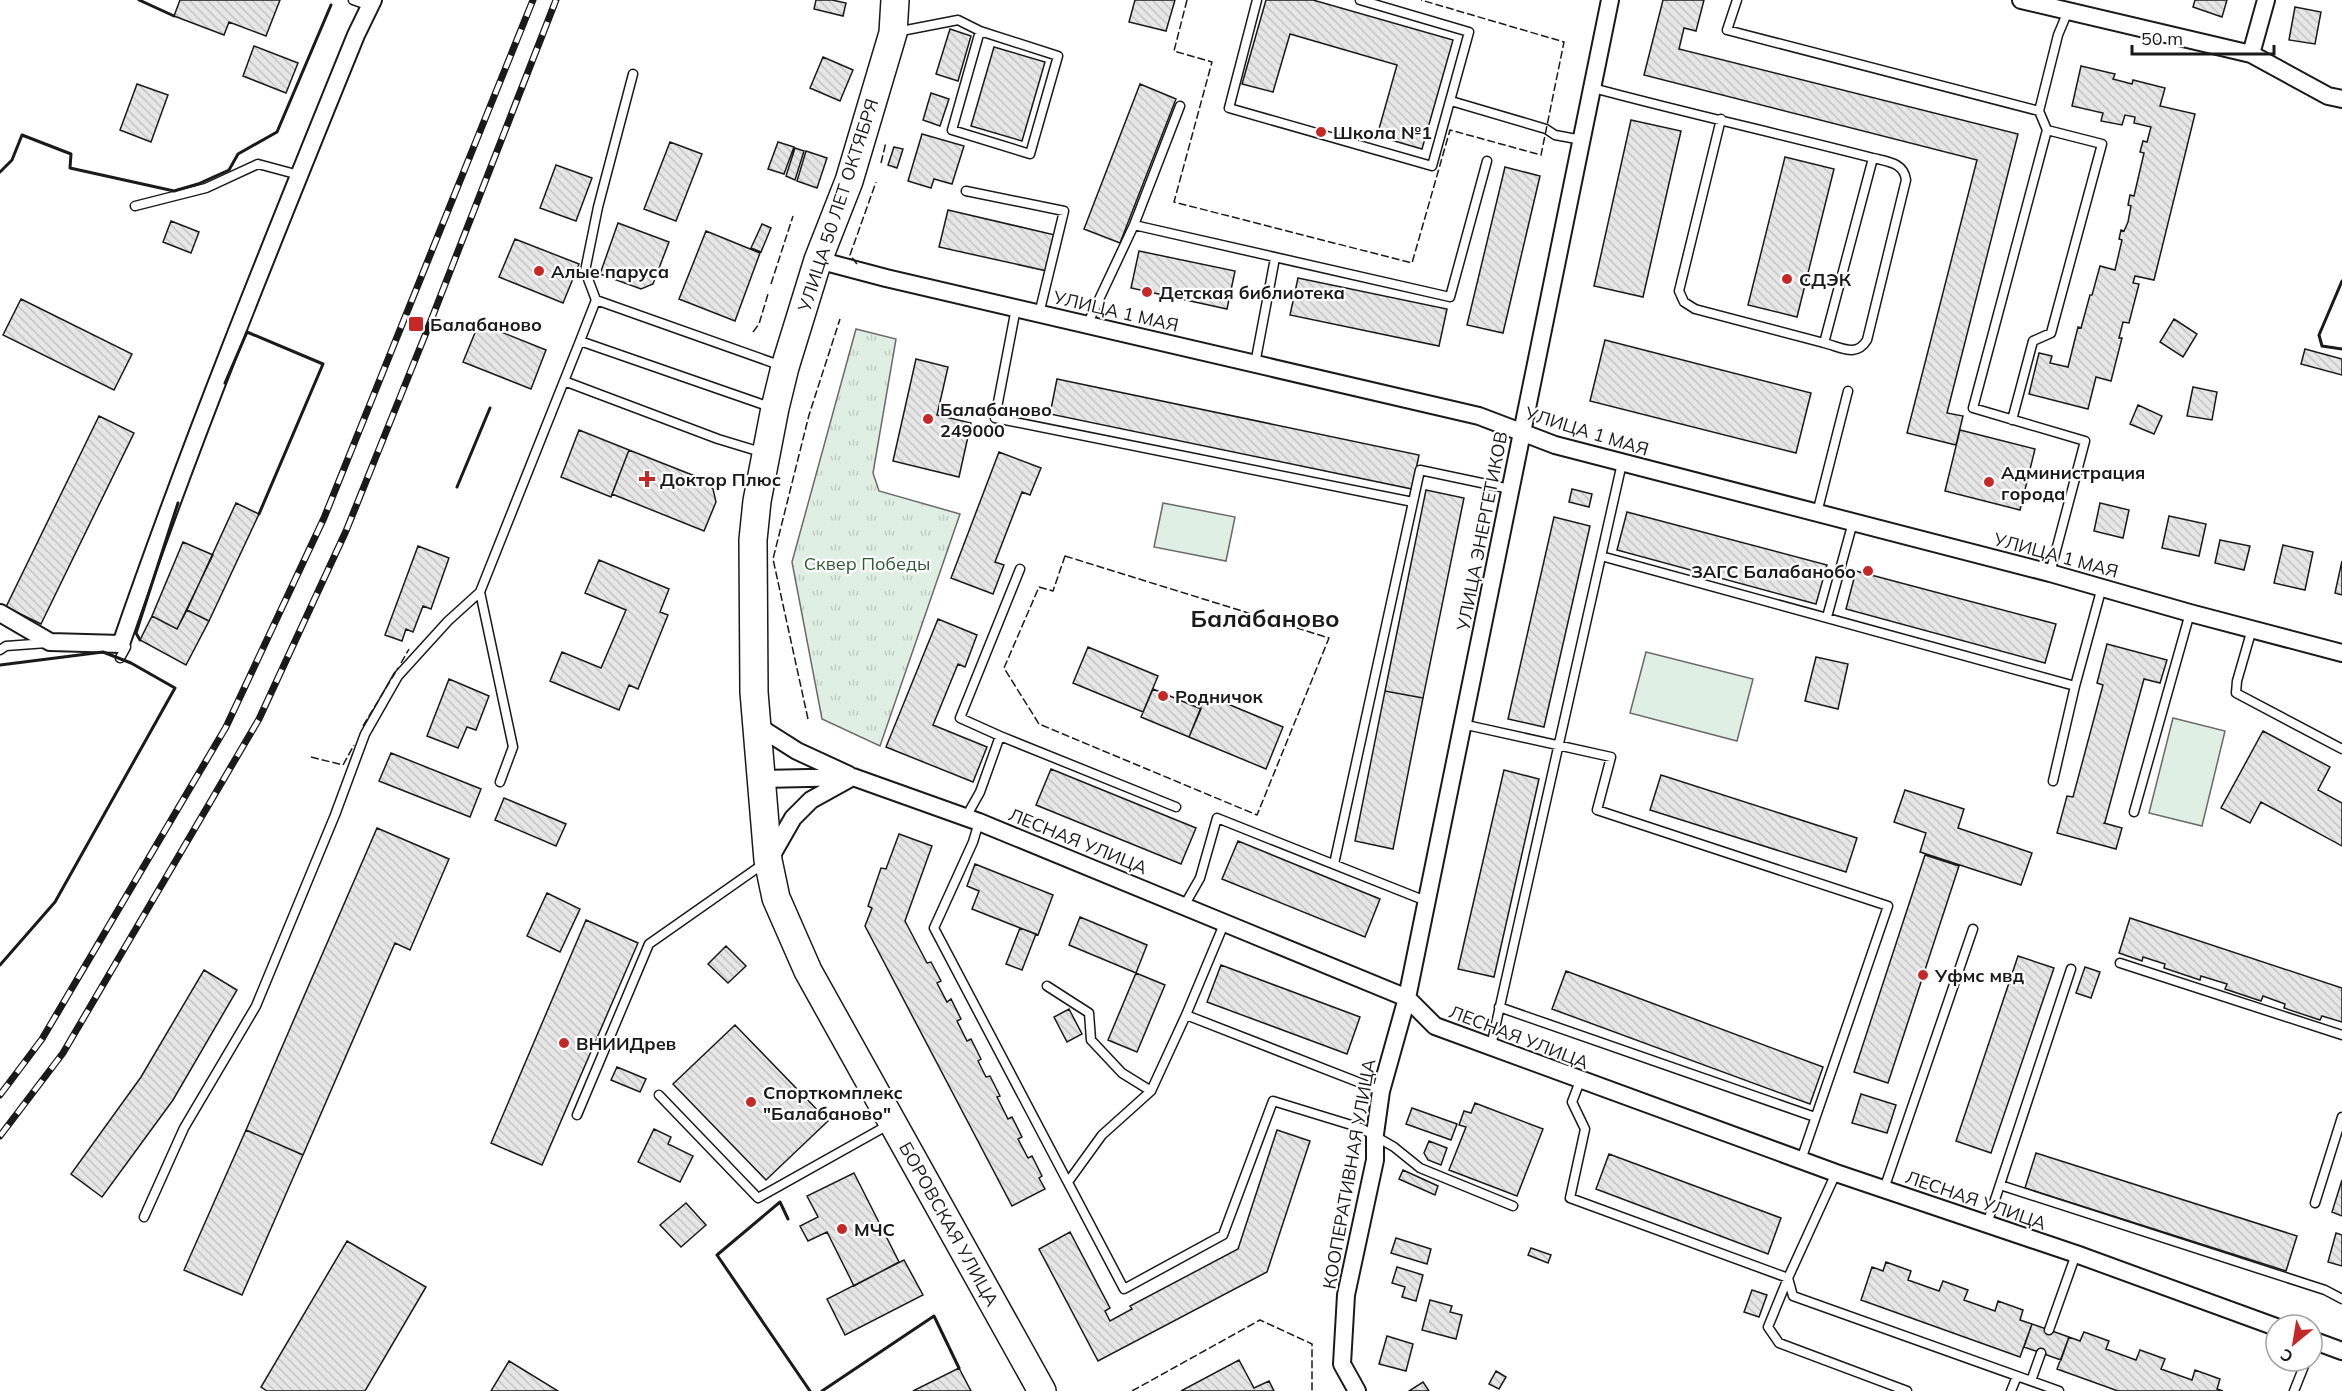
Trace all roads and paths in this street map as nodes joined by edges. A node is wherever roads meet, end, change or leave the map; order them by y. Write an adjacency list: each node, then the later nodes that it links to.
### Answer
1 (353, 0): 9 (lane)
2 (895, 0): 12 (main road, УЛИЦА 50 ЛЕТ ОКТЯБРЯ)
3 (1257, 0): 17 (lane)
4 (1360, 0): 17 (lane)
5 (1610, 0): 15 (street, УЛИЦА ЭНЕРГЕТИКОВ)
6 (1737, 0): 19 (lane)
7 (2021, 0): 10 (street)
8 (2266, 0): 13 (street)
9 (371, 3): 25 (street)
10 (2068, 11): 13 (street); 19 (lane)
11 (980, 31): 11 (lane); 12 (lane)
12 (893, 33): 30 (main road, УЛИЦА 50 ЛЕТ ОКТЯБРЯ)
13 (2251, 54): 16 (street)
14 (633, 74): 31 (lane)
15 (1593, 88): 20 (lane); 22 (street, УЛИЦА ЭНЕРГЕТИКОВ)
16 (2342, 99)
17 (1451, 101): 22 (lane)
18 (1180, 106): 28 (lane)
19 (2039, 111): 21 (lane)
20 (1720, 119): 23 (lane); 36 (lane)
21 (2047, 130): 42 (lane); 42 (lane)
22 (1581, 140): 43 (street, УЛИЦА ЭНЕРГЕТИКОВ)
23 (1873, 158): 36 (lane); 36 (lane)
24 (1487, 161): 29 (lane)
25 (299, 175): 27 (lane); 59 (street)
26 (966, 191): 33 (lane)
27 (135, 206)
28 (1134, 225): 29 (lane); 34 (lane)
29 (1275, 258): 37 (lane)
30 (818, 260): 32 (street, УЛИЦА 1 МАЯ); 38 (main road, УЛИЦА 50 ЛЕТ ОКТЯБРЯ)
31 (596, 300): 35 (lane); 38 (lane)
32 (1016, 308): 33 (street, УЛИЦА 1 МАЯ); 47 (lane)
33 (1038, 314): 34 (street, УЛИЦА 1 МАЯ)
34 (1087, 325): 37 (street, УЛИЦА 1 МАЯ)
35 (580, 341): 39 (lane); 41 (lane)
36 (1824, 343)
37 (1255, 364): 43 (street, УЛИЦА 1 МАЯ)
38 (785, 367): 41 (main road, УЛИЦА 50 ЛЕТ ОКТЯБРЯ)
39 (564, 381): 44 (lane); 54 (lane)
40 (1848, 391): 48 (lane)
41 (775, 408): 44 (main road, УЛИЦА 50 ЛЕТ ОКТЯБРЯ)
42 (2012, 420): 52 (lane)
43 (1521, 432): 45 (street, УЛИЦА 1 МАЯ); 46 (street, УЛИЦА ЭНЕРГЕТИКОВ)
44 (765, 454): 64 (main road, УЛИЦА 50 ЛЕТ ОКТЯБРЯ)
45 (1622, 462): 48 (street, УЛИЦА 1 МАЯ); 50 (lane)
46 (1510, 489): 47 (lane); 63 (street, УЛИЦА ЭНЕРГЕТИКОВ)
47 (1413, 502): 76 (lane)
48 (1817, 513): 49 (street, УЛИЦА 1 МАЯ)
49 (1854, 522): 52 (street, УЛИЦА 1 МАЯ); 57 (lane)
50 (1601, 556): 57 (lane); 66 (lane)
51 (1020, 569): 65 (lane)
52 (2050, 573): 53 (street, УЛИЦА 1 МАЯ)
53 (2102, 587): 56 (street, УЛИЦА 1 МАЯ); 62 (lane)
54 (480, 592): 70 (lane); 105 (lane)
55 (0, 612): 59 (street)
56 (2190, 613): 58 (street, УЛИЦА 1 МАЯ); 73 (lane)
57 (1827, 617): 62 (lane)
58 (2252, 629): 61 (street, УЛИЦА 1 МАЯ); 67 (lane)
59 (50, 642): 60 (lane)
60 (0, 650)
61 (2342, 654)
62 (2075, 686): 71 (lane)
63 (1462, 724): 66 (lane); 77 (street, УЛИЦА ЭНЕРГЕТИКОВ)
64 (756, 725): 68 (street); 69 (main road, БОРОВСКАЯ УЛИЦА)
65 (1000, 736): 72 (lane); 74 (lane)
66 (1558, 745): 85 (lane); 94 (lane)
67 (2342, 749)
68 (853, 777): 69 (street, ЛЕСНАЯ УЛИЦА); 74 (street, ЛЕСНАЯ УЛИЦА); 75 (street)
69 (761, 779): 75 (main road, БОРОВСКАЯ УЛИЦА)
70 (500, 782)
71 (2053, 782)
72 (1176, 807)
73 (2134, 812)
74 (972, 820): 78 (street, ЛЕСНАЯ УЛИЦА); 100 (lane)
75 (768, 860): 93 (lane); 96 (main road, БОРОВСКАЯ УЛИЦА)
76 (1334, 864): 77 (lane); 78 (lane)
77 (1426, 901): 84 (street, УЛИЦА ЭНЕРГЕТИКОВ)
78 (1184, 906): 79 (street, ЛЕСНАЯ УЛИЦА)
79 (1224, 924): 84 (street, ЛЕСНАЯ УЛИЦА); 86 (lane)
80 (1973, 929): 102 (lane)
81 (2120, 963): 87 (lane)
82 (2071, 969): 101 (lane)
83 (1047, 986): 91 (lane)
84 (1407, 998): 88 (street, ЛЕСНАЯ УЛИЦА); 90 (street, КООПЕРАТИВНАЯ УЛИЦА)
85 (1500, 1007): 88 (lane); 94 (lane)
86 (1186, 1015): 90 (lane); 91 (lane)
87 (2342, 1035)
88 (1491, 1046): 89 (street, ЛЕСНАЯ УЛИЦА)
89 (1580, 1081): 98 (street, ЛЕСНАЯ УЛИЦА); 108 (lane)
90 (1381, 1091): 97 (street, КООПЕРАТИВНАЯ УЛИЦА)
91 (1151, 1092): 100 (lane)
92 (659, 1095): 96 (lane)
93 (577, 1115)
94 (1815, 1117): 98 (lane)
95 (2342, 1117): 103 (lane)
96 (893, 1122): 118 (main road, БОРОВСКАЯ УЛИЦА)
97 (1374, 1134): 100 (lane); 104 (lane); 119 (street, КООПЕРАТИВНАЯ УЛИЦА)
98 (1801, 1160): 99 (street, ЛЕСНАЯ УЛИЦА)
99 (1836, 1173): 102 (street, ЛЕСНАЯ УЛИЦА); 108 (lane)
100 (1068, 1182)
101 (2000, 1185): 106 (lane); 109 (lane)
102 (1884, 1189): 106 (street, ЛЕСНАЯ УЛИЦА)
103 (2315, 1203)
104 (1513, 1206)
105 (144, 1217)
106 (1987, 1224): 107 (street, ЛЕСНАЯ УЛИЦА)
107 (2076, 1254): 110 (street, ЛЕСНАЯ УЛИЦА); 111 (lane)
108 (1788, 1278): 116 (lane); 120 (lane)
109 (2342, 1299)
110 (2264, 1323)
111 (2049, 1330)
112 (2324, 1345): 113 (street)
113 (2342, 1351)
114 (2041, 1353): 117 (lane)
115 (2301, 1373): 123 (lane)
116 (2017, 1376): 117 (lane); 121 (lane)
117 (2031, 1381): 122 (lane)
118 (1042, 1391)
119 (1357, 1391)
120 (1907, 1391)
121 (2011, 1391)
122 (2059, 1391)
123 (2294, 1391)

